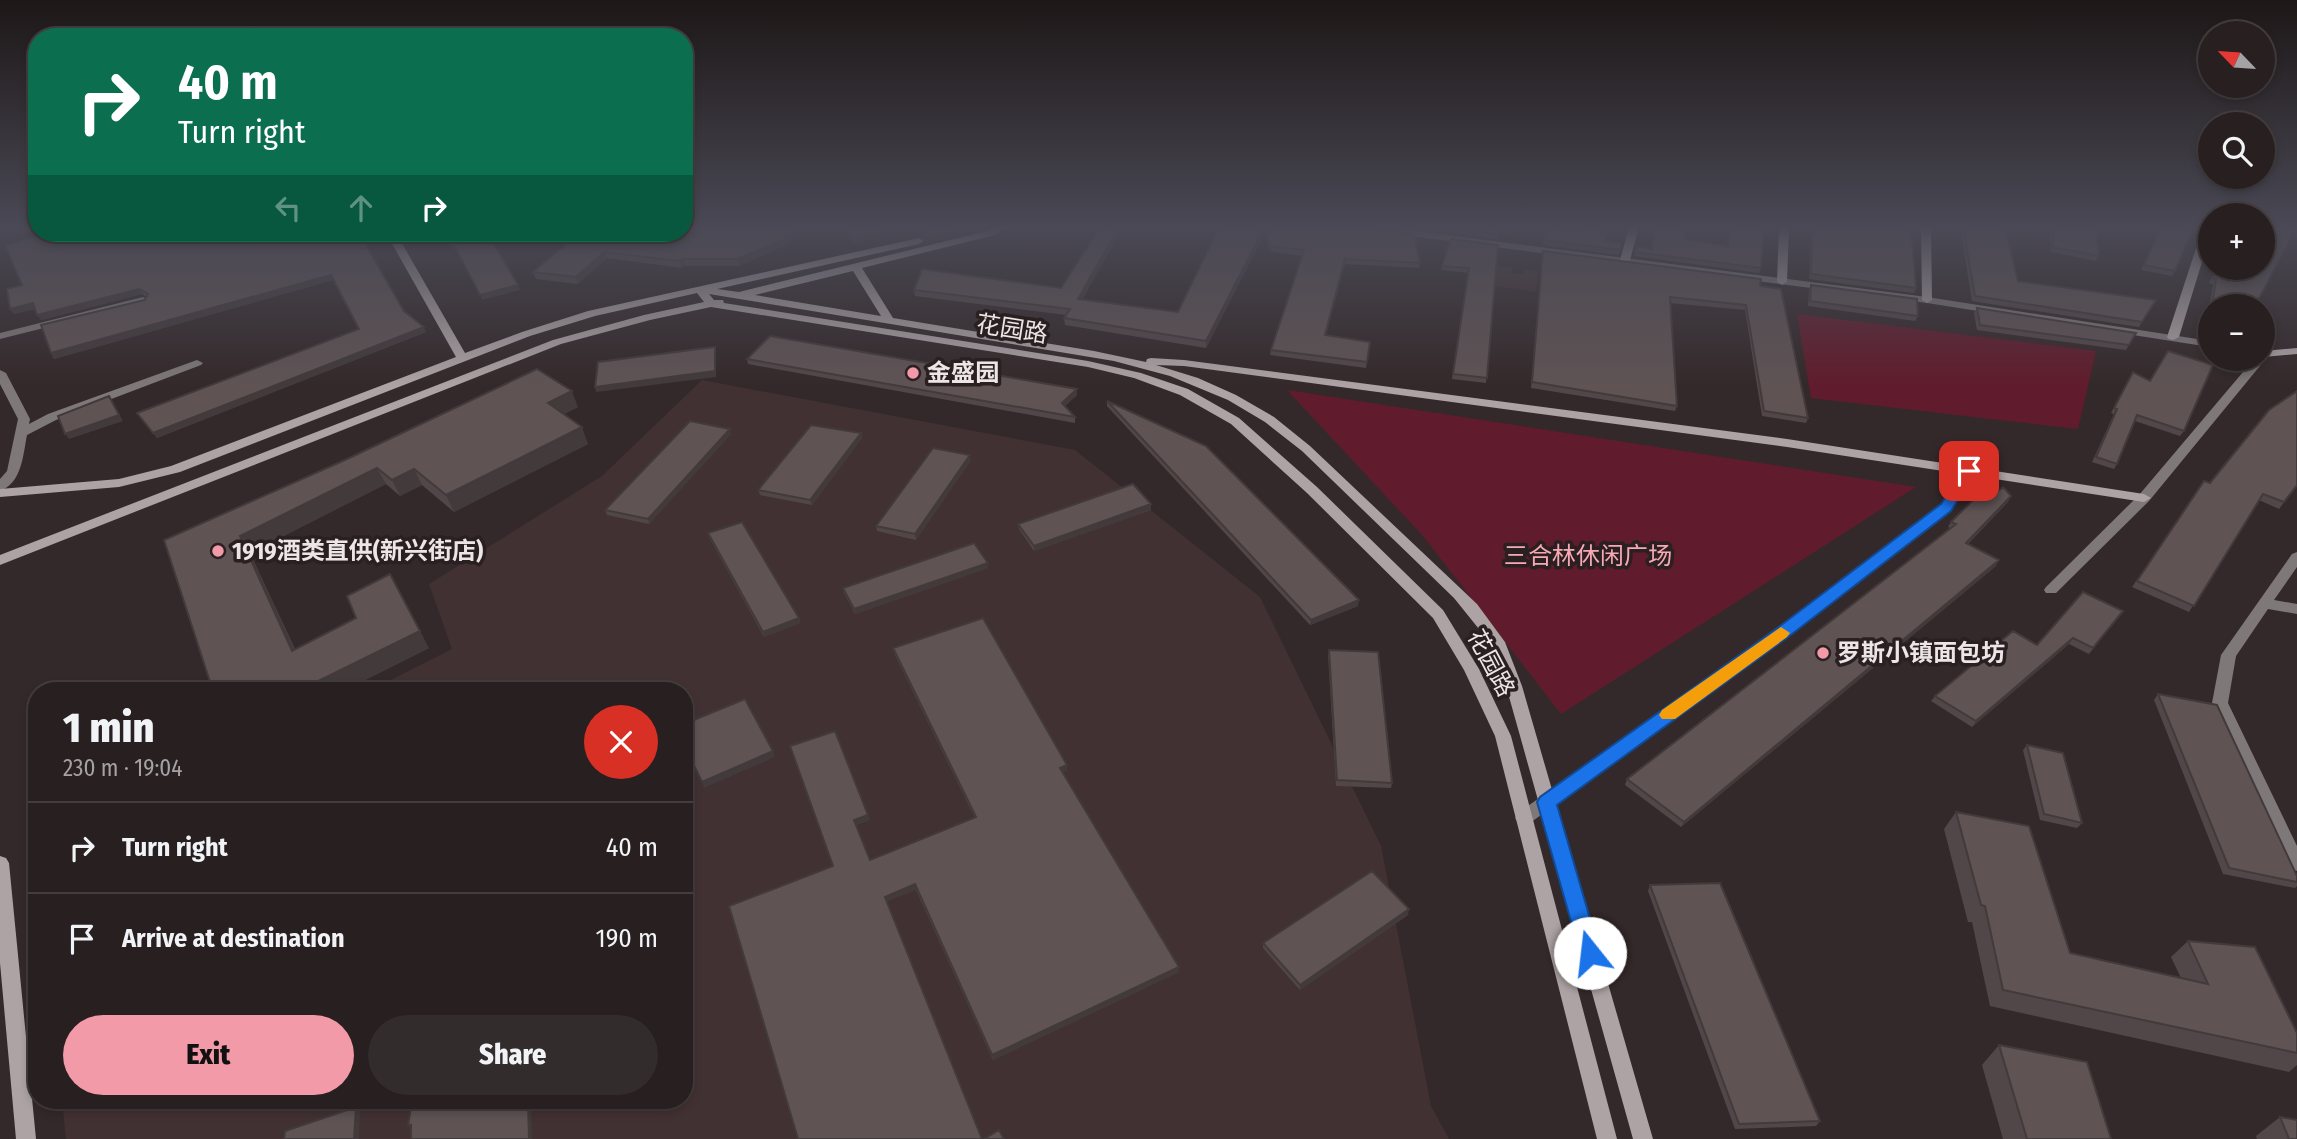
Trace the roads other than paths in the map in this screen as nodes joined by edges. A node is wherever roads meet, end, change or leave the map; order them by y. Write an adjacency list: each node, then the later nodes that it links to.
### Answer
1 (418, 280): 20 (main road)
2 (739, 280): 9 (main road)
3 (801, 280): 10 (main road)
4 (864, 280): 14 (main road)
5 (1769, 280): 8 (street)
6 (1927, 280): 12 (main road)
7 (2191, 280): 16 (main road)
8 (1782, 282): 12 (street)
9 (699, 289): 10 (main road, 花园路); 13 (main road); 20 (main road)
10 (740, 296): 13 (main road); 14 (main road, 花园路)
11 (143, 300): 15 (street)
12 (1927, 300): 16 (street)
13 (712, 304): 31 (main road); 36 (main road, 花园路)
14 (890, 321): 21 (main road, 花园路)
15 (0, 336)
16 (2173, 337): 17 (street)
17 (2198, 342)
18 (2297, 351): 19 (main road)
19 (2275, 354)
20 (462, 358): 28 (main road)
21 (1125, 360): 26 (main road); 35 (main road, 花园路)
22 (197, 363): 25 (street)
23 (2250, 371): 29 (street)
24 (0, 373): 25 (street)
25 (22, 433): 27 (street)
26 (1969, 471): 29 (main road); 35 (street)
27 (0, 487)
28 (0, 493)
29 (2144, 498): 32 (street)
30 (2297, 557): 33 (street)
31 (0, 560)
32 (2051, 590)
33 (2265, 604): 34 (street); 38 (street)
34 (2297, 609)
35 (1547, 802): 36 (street); 41 (main road, 花园路)
36 (1524, 818): 40 (main road, 花园路)
37 (0, 863): 39 (main road)
38 (2297, 864)
39 (26, 1139)
40 (1607, 1139)
41 (1643, 1139)

